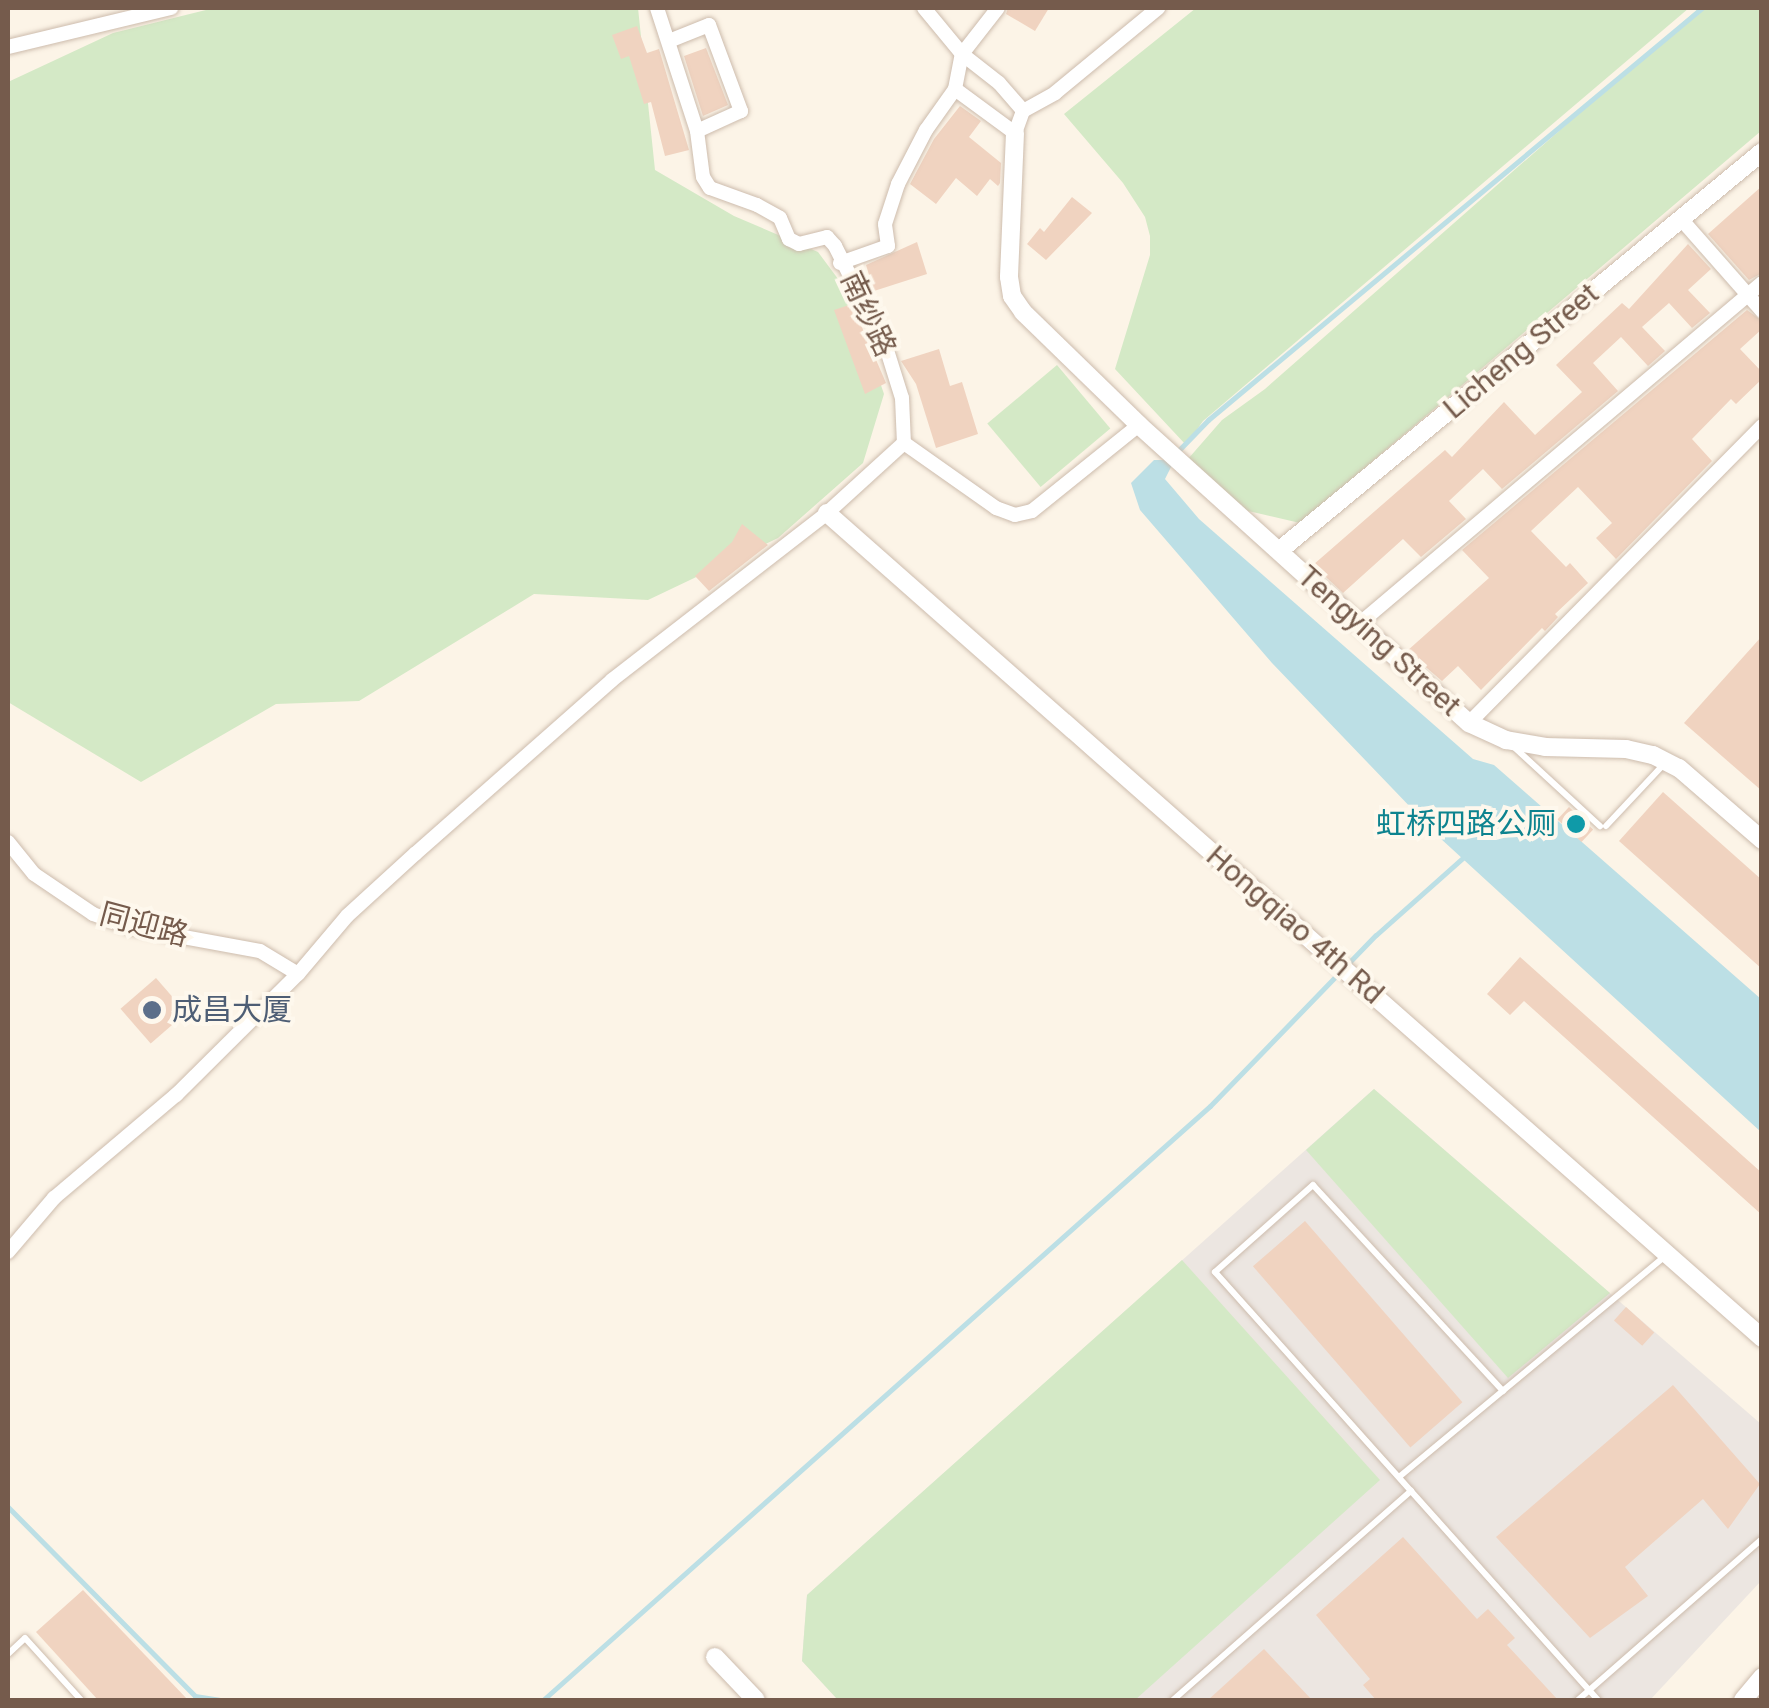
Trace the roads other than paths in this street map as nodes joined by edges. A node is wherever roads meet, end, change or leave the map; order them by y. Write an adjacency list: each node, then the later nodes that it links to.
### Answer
1 (171, 8): 7 (street)
2 (656, 8): 6 (street)
3 (924, 8): 8 (street)
4 (998, 8): 8 (street)
5 (1158, 8): 10 (street)
6 (669, 41): 11 (street); 11 (street)
7 (8, 47)
8 (962, 54): 9 (street, 南纱路); 10 (street)
9 (955, 88): 12 (street); 15 (street, 南纱路)
10 (1023, 112): 12 (street)
11 (697, 131): 15 (street)
12 (1014, 134): 19 (street, Tengying Street)
13 (1762, 152): 14 (street, Licheng Street)
14 (1681, 219): 17 (street); 23 (street, Licheng Street)
15 (840, 263): 21 (street, 南纱路)
16 (1762, 282): 17 (street)
17 (1748, 294): 18 (street); 24 (street)
18 (1762, 311)
19 (1138, 426): 21 (street); 23 (street, Tengying Street)
20 (1762, 426): 25 (street)
21 (904, 443): 22 (street)
22 (827, 513): 30 (street); 32 (street, Hongqiao 4th Rd)
23 (1280, 550): 24 (street, Tengying Street)
24 (1360, 624): 25 (street, Tengying Street)
25 (1469, 722): 26 (street, Tengying Street)
26 (1506, 740): 27 (street, Tengying Street); 27 (lane)
27 (1666, 762): 28 (street, Tengying Street)
28 (1762, 840)
29 (8, 842): 30 (street, 同迎路)
30 (298, 974): 31 (street)
31 (8, 1252)
32 (1667, 1255): 33 (street, Hongqiao 4th Rd); 34 (lane)
33 (1762, 1338)
34 (1503, 1391): 35 (lane); 35 (lane)
35 (1399, 1477): 36 (lane)
36 (1411, 1490): 41 (lane); 44 (lane)
37 (1762, 1538): 41 (lane)
38 (8, 1654): 42 (lane)
39 (716, 1657): 43 (street)
40 (1762, 1677): 47 (street)
41 (1589, 1690): 45 (lane); 46 (lane)
42 (81, 1700)
43 (756, 1700)
44 (1173, 1700)
45 (1578, 1700)
46 (1598, 1700)
47 (1744, 1700)

